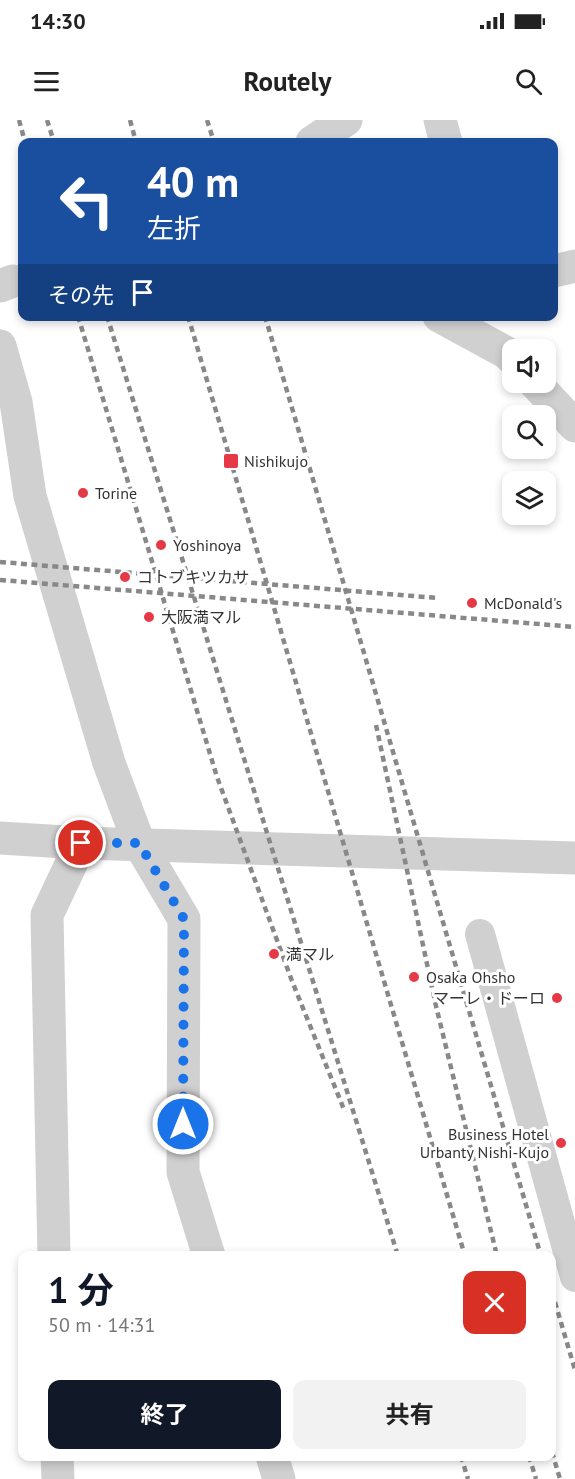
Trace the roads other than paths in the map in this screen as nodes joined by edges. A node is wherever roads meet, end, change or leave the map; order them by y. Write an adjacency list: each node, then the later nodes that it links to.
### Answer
1 (304, 120): 4 (street)
2 (346, 120): 5 (street)
3 (440, 120): 6 (street)
4 (311, 138)
5 (318, 138)
6 (445, 138)
7 (575, 266): 8 (street)
8 (558, 270)
9 (449, 321): 13 (street)
10 (498, 321): 11 (street)
11 (504, 339)
12 (0, 346): 18 (street)
13 (502, 351)
14 (544, 393): 15 (street)
15 (575, 426)
16 (0, 838): 17 (street)
17 (81, 843): 18 (street); 21 (street)
18 (139, 843): 19 (street); 22 (street)
19 (575, 858)
20 (480, 934): 23 (lane)
21 (54, 1251)
22 (207, 1251)
23 (575, 1277)
24 (57, 1461): 26 (street)
25 (274, 1461): 27 (street)
26 (58, 1479)
27 (279, 1479)

